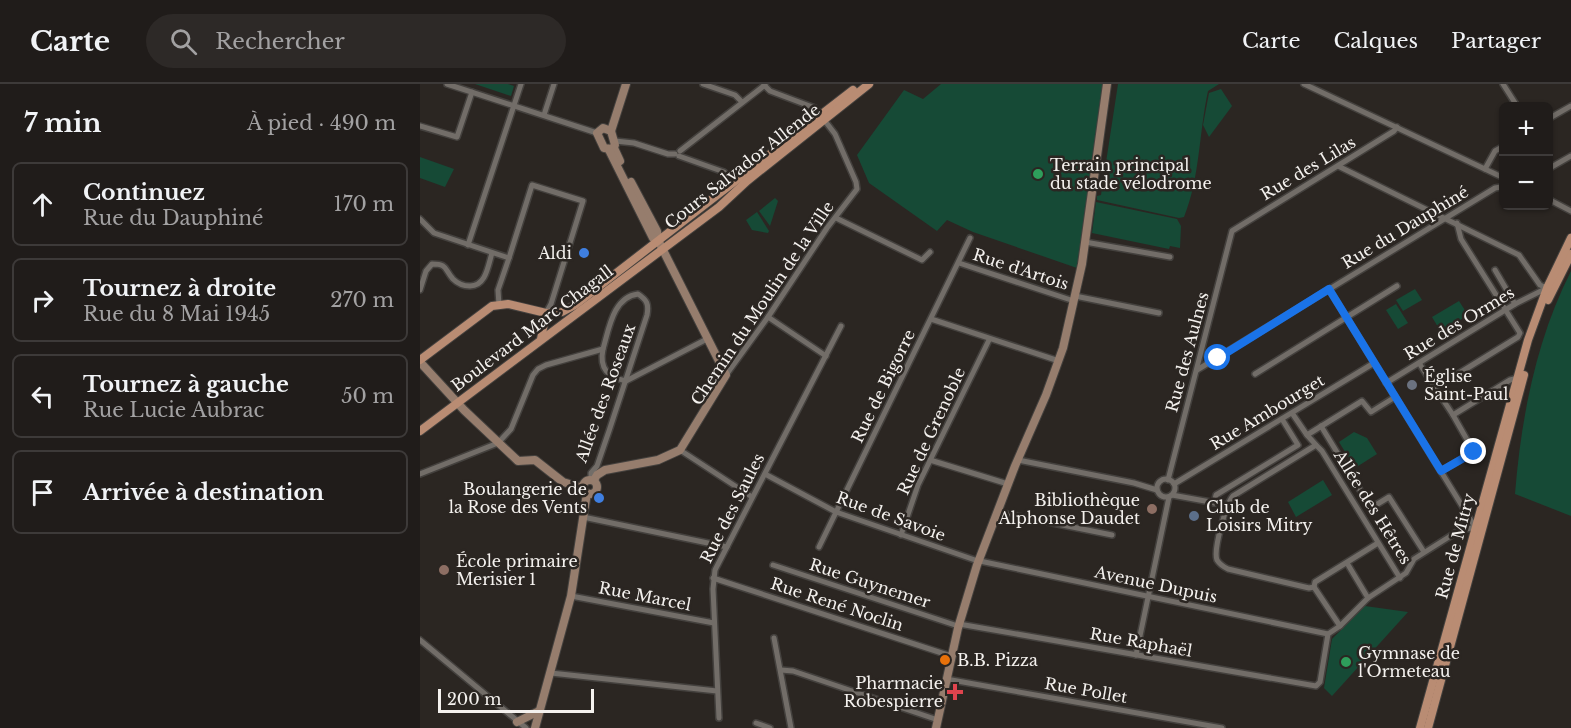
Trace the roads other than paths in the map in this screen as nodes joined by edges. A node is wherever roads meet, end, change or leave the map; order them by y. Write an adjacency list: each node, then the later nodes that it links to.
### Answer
1 (447, 84): 12 (street)
2 (521, 84): 15 (street)
3 (554, 84): 17 (street)
4 (626, 84): 22 (street)
5 (703, 84): 13 (street)
6 (765, 84): 13 (street); 19 (street)
7 (861, 84): 19 (main road, Cours Salvador Allende)
8 (869, 84): 19 (main road, Cours Salvador Allende)
9 (1107, 84): 43 (street)
10 (1304, 84): 21 (street)
11 (1503, 84): 14 (street)
12 (472, 92): 15 (street); 20 (street)
13 (742, 102): 26 (street)
14 (1514, 102)
15 (514, 105): 17 (street); 45 (street)
16 (1571, 105): 18 (street)
17 (544, 115): 23 (street)
18 (1553, 116)
19 (822, 118): 32 (main road, Cours Salvador Allende); 36 (street, Chemin du Moulin de la Ville); 44 (main road, Cours Salvador Allende)
20 (420, 126)
21 (1397, 127): 28 (street, Rue des Lilas); 30 (street)
22 (611, 131): 23 (street); 24 (street)
23 (597, 133): 24 (street)
24 (613, 146): 26 (street); 44 (street)
25 (1499, 148): 30 (street)
26 (678, 154): 32 (street)
27 (1571, 157): 29 (street)
28 (1338, 166): 37 (street); 40 (street, Rue des Lilas)
29 (1553, 166)
30 (1485, 169): 31 (street)
31 (1499, 176)
32 (734, 183): 44 (main road, Cours Salvador Allende)
33 (1499, 187): 37 (street, Rue du Dauphiné)
34 (1553, 202): 35 (street)
35 (1571, 211)
36 (836, 218): 46 (street); 63 (street, Chemin du Moulin de la Ville)
37 (1445, 218): 39 (street); 55 (street, Rue du Dauphiné)
38 (420, 219): 45 (street)
39 (1457, 223): 54 (street); 60 (street)
40 (1232, 231): 76 (street, Rue des Aulnes)
41 (970, 238): 51 (street, Rue de Bigorre)
42 (1571, 238): 54 (main road, Rue de Mitry)
43 (1085, 242): 49 (street); 57 (street)
44 (660, 244): 61 (main road); 67 (main road, Boulevard Marc Chagall); 68 (street)
45 (468, 245): 47 (street)
46 (930, 252)
47 (492, 254): 50 (street); 56 (street)
48 (1571, 254): 111 (main road, Rue de Mitry)
49 (1170, 257)
50 (508, 258): 59 (street); 61 (street)
51 (959, 263): 57 (street, Rue d'Artois); 65 (street, Rue de Bigorre)
52 (1495, 270): 58 (street)
53 (1397, 286): 64 (street)
54 (1547, 288): 58 (street, Rue des Ormes); 79 (main road, Rue de Mitry)
55 (1329, 289): 64 (street); 76 (street, Rue du Dauphiné)
56 (420, 290)
57 (1075, 298): 62 (street, Rue d'Artois); 73 (street)
58 (1515, 304): 60 (street, Rue des Ormes)
59 (499, 305): 61 (main road); 72 (main road)
60 (1505, 310): 75 (street, Rue des Ormes); 80 (street)
61 (546, 313): 67 (main road)
62 (1159, 313)
63 (768, 317): 71 (street); 78 (street, Chemin du Moulin de la Ville)
64 (1346, 317): 74 (street); 77 (street)
65 (931, 319): 69 (street); 108 (street, Rue de Bigorre)
66 (841, 326): 71 (street, Rue des Saules)
67 (541, 339): 84 (main road, Boulevard Marc Chagall)
68 (707, 339): 78 (street); 81 (street)
69 (989, 340): 73 (street); 94 (street, Rue de Grenoble)
70 (603, 349): 81 (street); 81 (street, Allée des Roseaux); 91 (street)
71 (826, 356): 98 (street, Rue des Saules)
72 (420, 361): 84 (street)
73 (1059, 361): 95 (street)
74 (1374, 363): 82 (street); 85 (street, Rue Ambourget)
75 (1419, 363): 82 (street, Rue des Ormes); 86 (street)
76 (1197, 370): 99 (street, Rue des Aulnes)
77 (1255, 374)
78 (726, 375): 93 (street, Chemin du Moulin de la Ville)
79 (1518, 378): 86 (street); 111 (main road, Rue de Mitry)
80 (1448, 380)
81 (626, 381): 102 (street, Allée des Roseaux)
82 (1386, 383): 83 (street)
83 (1395, 397): 88 (street); 96 (street)
84 (457, 403): 89 (main road, Boulevard Marc Chagall); 91 (street)
85 (1292, 413): 87 (street, Rue Ambourget); 90 (street, Allée des Hêtres)
86 (1453, 415): 96 (street)
87 (1282, 419): 101 (street, Rue Ambourget); 106 (street)
88 (1322, 426): 90 (street); 117 (street)
89 (420, 431)
90 (1306, 435): 92 (street, Allée des Hêtres)
91 (498, 443): 97 (street); 102 (street)
92 (1316, 445): 107 (street); 114 (street, Allée des Hêtres)
93 (680, 450): 102 (street); 105 (street)
94 (930, 460): 100 (street); 112 (street, Rue de Grenoble)
95 (1018, 460): 100 (street); 103 (street)
96 (1441, 471): 111 (street)
97 (420, 474)
98 (765, 474): 105 (street, Rue des Saules); 108 (street, Rue de Savoie)
99 (1168, 480): 101 (street); 103 (street)
100 (1008, 484): 109 (street)
101 (1174, 484): 104 (street)
102 (590, 486): 110 (street)
103 (1157, 490): 104 (street)
104 (1170, 496): 106 (street); 125 (street)
105 (752, 498): 115 (street, Rue des Saules)
106 (1214, 503): 107 (street)
107 (1227, 505): 123 (street)
108 (836, 512): 112 (street, Rue de Savoie); 116 (street, Rue de Bigorre)
109 (998, 512): 113 (street); 118 (street)
110 (583, 518): 115 (street); 124 (street)
111 (1479, 527): 117 (street); 149 (main road, Rue de Mitry); 150 (main road, Rue de Mitry)
112 (901, 535): 118 (street, Rue de Savoie)
113 (1112, 535)
114 (1378, 543): 119 (street); 122 (street, Allée des Hêtres)
115 (727, 547): 121 (street, Rue des Saules)
116 (819, 547)
117 (1424, 552): 122 (street)
118 (979, 561): 125 (street, Avenue Dupuis); 128 (street)
119 (1347, 563): 123 (street); 126 (street)
120 (773, 565): 128 (street, Rue Guynemer)
121 (713, 578): 127 (street, Rue des Saules); 134 (street, Rue René Noclin)
122 (1400, 578): 126 (street)
123 (1314, 587): 129 (street)
124 (571, 596): 127 (street, Rue Marcel); 136 (street)
125 (1149, 597): 130 (street, Avenue Dupuis); 133 (street)
126 (1368, 598): 129 (street)
127 (714, 623): 138 (street, Rue des Saules)
128 (958, 625): 133 (street, Rue Raphaël); 134 (street)
129 (1340, 626): 130 (street)
130 (1328, 634): 133 (street, Rue Raphaël)
131 (774, 638): 135 (street)
132 (420, 640): 141 (street)
133 (1136, 655)
134 (951, 656): 137 (street)
135 (781, 670): 143 (street); 147 (street)
136 (551, 673): 138 (street); 139 (street)
137 (946, 680): 143 (street); 148 (street, Rue Pollet)
138 (717, 691): 140 (street, Rue des Saules)
139 (539, 711): 141 (street); 145 (street)
140 (719, 718)
141 (517, 722): 144 (street)
142 (756, 723): 146 (street)
143 (937, 724)
144 (526, 728)
145 (535, 728)
146 (770, 728)
147 (791, 728)
148 (1222, 728)
149 (1420, 728)
150 (1428, 728)

